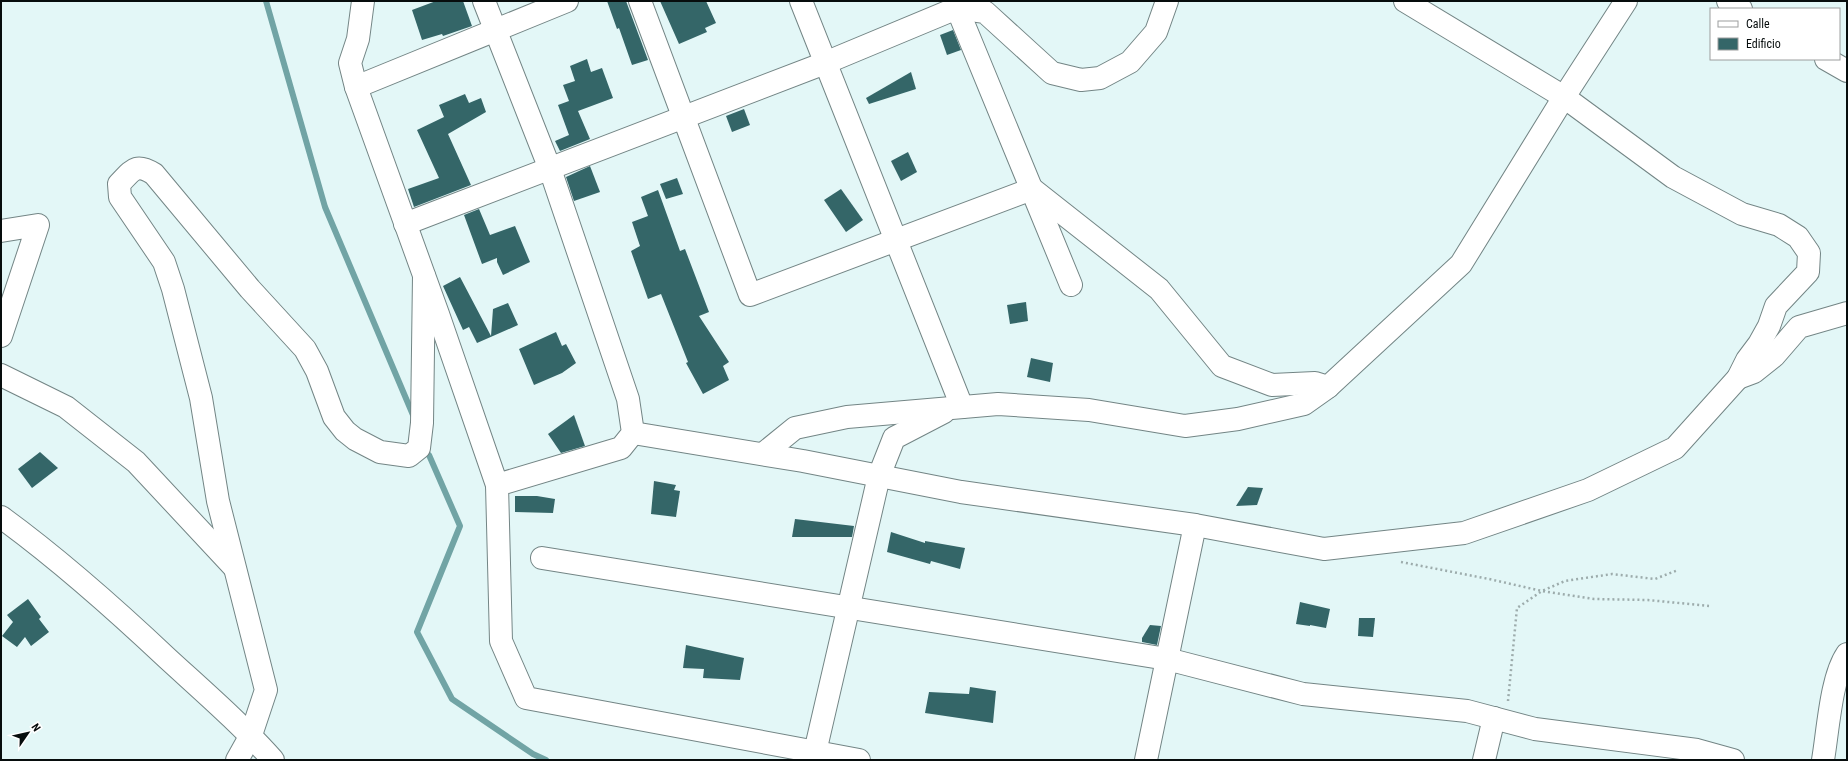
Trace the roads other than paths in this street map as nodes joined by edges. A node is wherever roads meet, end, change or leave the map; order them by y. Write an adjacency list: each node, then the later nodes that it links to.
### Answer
1 (363, 1): 16 (street)
2 (484, 1): 12 (street)
3 (567, 1): 12 (street)
4 (640, 1): 18 (street)
5 (801, 1): 14 (street)
6 (1167, 1): 10 (street)
7 (1405, 1): 17 (street)
8 (1626, 1): 17 (street)
9 (1728, 1): 11 (street)
10 (957, 8): 14 (street); 20 (street)
11 (1739, 8)
12 (496, 30): 16 (street); 19 (street)
13 (1828, 60): 15 (street)
14 (825, 63): 18 (street); 23 (street)
15 (1847, 71)
16 (356, 87): 21 (street)
17 (1564, 97): 29 (street); 30 (street)
18 (684, 117): 19 (street); 23 (street)
19 (550, 169): 21 (street); 32 (street)
20 (1032, 189): 23 (street); 25 (street); 30 (street)
21 (405, 224): 24 (street)
22 (1, 230): 27 (street)
23 (896, 242): 31 (street)
24 (424, 276): 35 (street); 39 (street)
25 (1071, 286)
26 (1847, 313): 29 (street)
27 (1, 336)
28 (1, 375): 39 (street)
29 (1738, 378): 37 (street)
30 (1328, 387): 31 (street)
31 (957, 407): 33 (street); 34 (street)
32 (633, 433): 33 (street); 35 (street)
33 (763, 454): 34 (street)
34 (879, 476): 37 (street); 40 (street)
35 (497, 485): 45 (street)
36 (1, 517): 44 (street)
37 (1195, 525): 42 (street)
38 (542, 558): 40 (street)
39 (235, 568): 44 (street)
40 (848, 609): 42 (street); 45 (street)
41 (1847, 654): 52 (street)
42 (1167, 659): 43 (street); 49 (street)
43 (1500, 719): 50 (street); 51 (street)
44 (251, 735): 46 (street); 47 (street)
45 (815, 752): 48 (street)
46 (237, 760)
47 (274, 760)
48 (859, 760)
49 (1146, 760)
50 (1484, 760)
51 (1733, 760)
52 (1823, 760)

